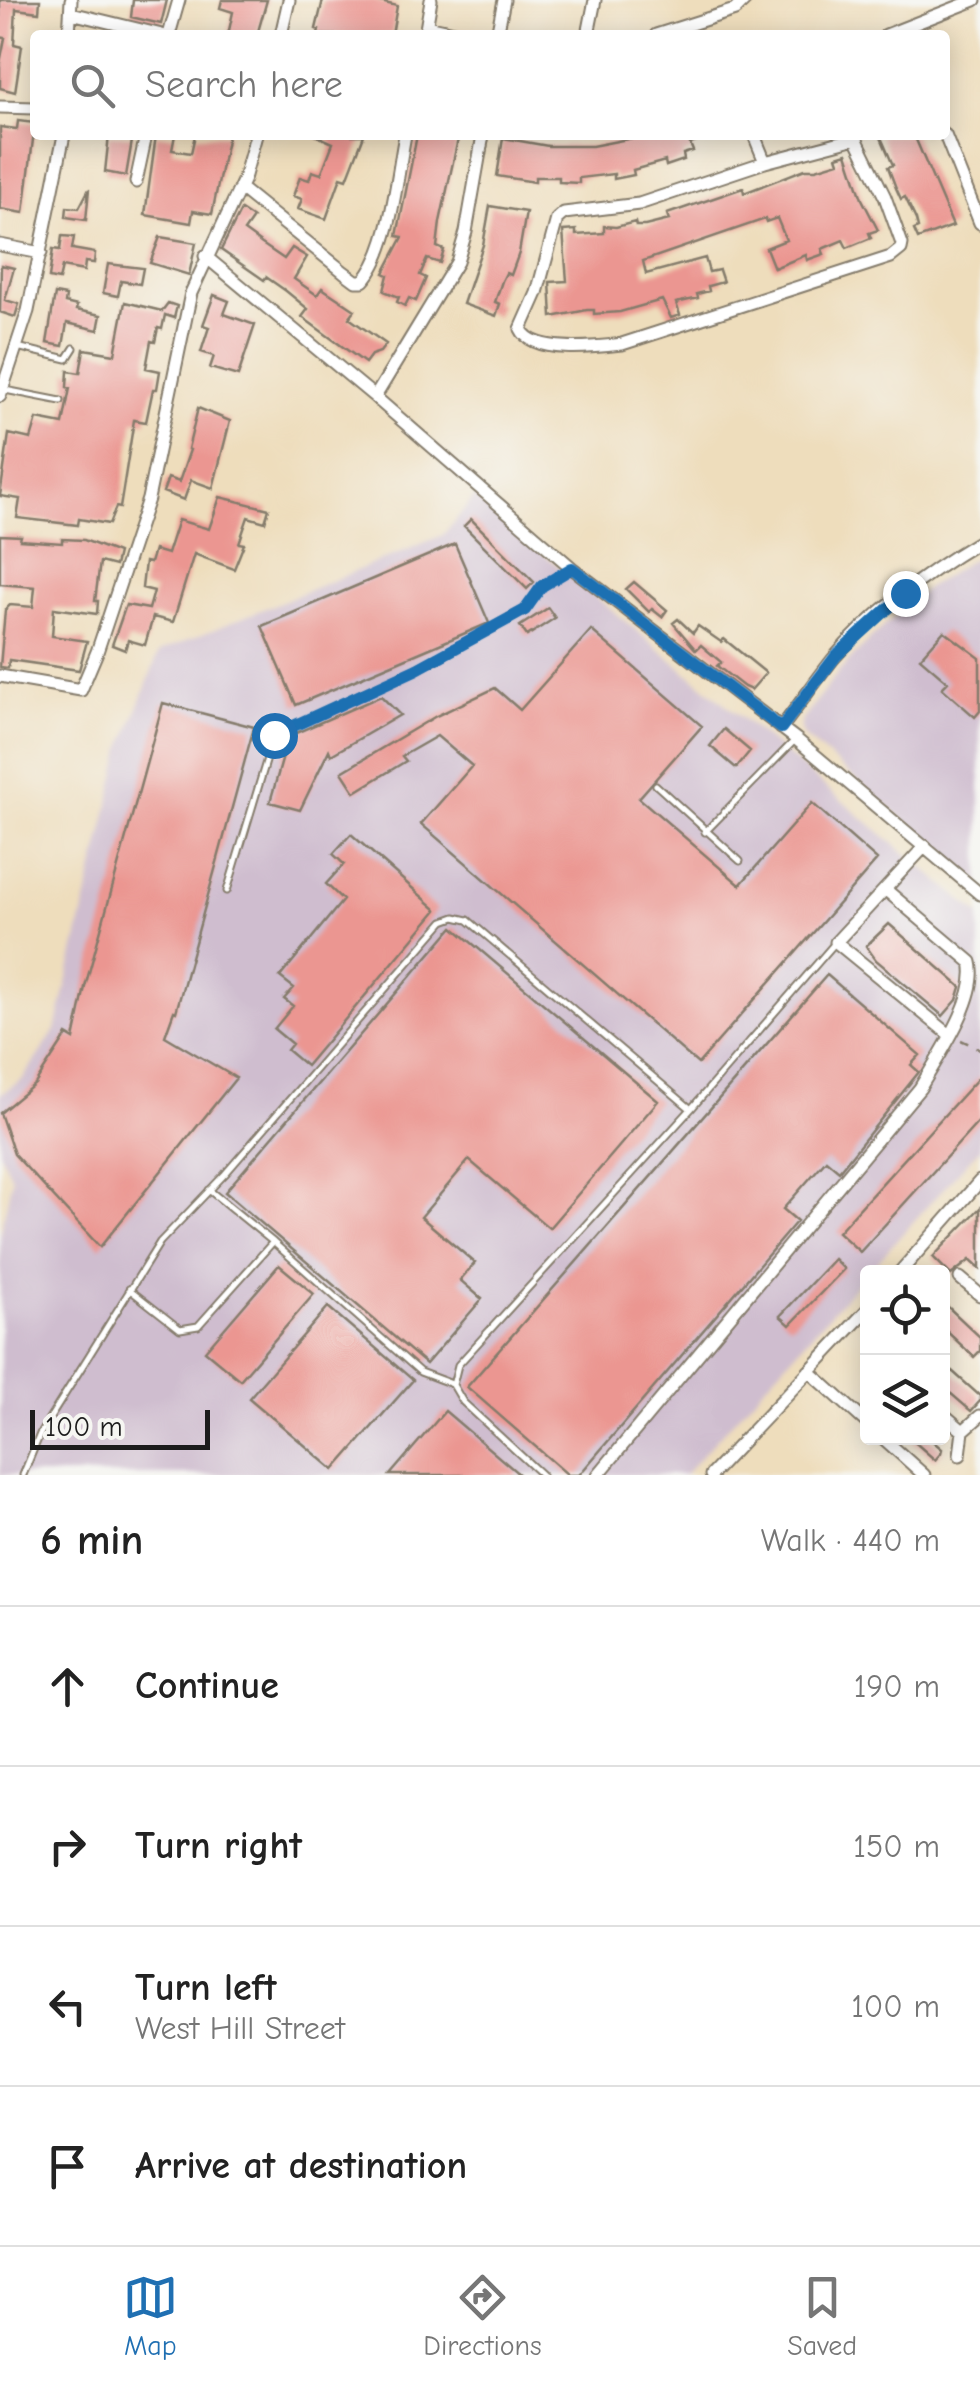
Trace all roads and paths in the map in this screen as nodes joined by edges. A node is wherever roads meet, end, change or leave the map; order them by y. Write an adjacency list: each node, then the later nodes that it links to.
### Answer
1 (179, 0): 10 (street)
2 (288, 0): 11 (street)
3 (431, 0): 12 (street)
4 (504, 0): 13 (street)
5 (594, 0): 14 (street)
6 (745, 0): 15 (street)
7 (975, 0): 16 (street)
8 (71, 6): 9 (street)
9 (149, 30)
10 (167, 30)
11 (282, 30)
12 (426, 30)
13 (498, 30)
14 (589, 30)
15 (672, 30)
16 (908, 30)
17 (0, 107): 18 (street)
18 (30, 108)
19 (63, 140): 33 (street)
20 (145, 140): 29 (street)
21 (254, 140): 30 (street)
22 (404, 140): 30 (street)
23 (482, 140): 39 (street)
24 (756, 140): 28 (street)
25 (848, 140): 28 (street)
26 (857, 140): 28 (street)
27 (947, 140): 31 (street)
28 (764, 162)
29 (136, 182)
30 (240, 188): 34 (street)
31 (980, 222)
32 (0, 246): 33 (street)
33 (41, 253): 35 (street)
34 (206, 256): 39 (street); 43 (street)
35 (17, 347): 36 (lane); 37 (street)
36 (74, 348)
37 (5, 368): 38 (street)
38 (1, 393): 40 (lane)
39 (375, 397): 42 (street)
40 (61, 401)
41 (980, 541): 44 (street)
42 (572, 568): 44 (street); 51 (lane)
43 (0, 676)
44 (781, 728): 45 (street)
45 (796, 739): 47 (lane); 48 (street)
46 (656, 785): 47 (lane)
47 (706, 832): 49 (lane)
48 (925, 846): 50 (street); 52 (street)
49 (740, 861)
50 (886, 890): 53 (street); 54 (street)
51 (228, 891)
52 (980, 894)
53 (836, 942): 54 (street); 56 (lane)
54 (950, 1035): 55 (path); 75 (street)
55 (980, 1048)
56 (692, 1109): 58 (lane); 66 (lane)
57 (980, 1181): 60 (street)
58 (209, 1190): 59 (lane); 62 (lane)
59 (272, 1242): 62 (lane); 66 (lane)
60 (906, 1265)
61 (960, 1278): 63 (street)
62 (129, 1289): 73 (lane)
63 (980, 1295)
64 (860, 1317): 65 (street)
65 (809, 1371): 68 (street); 76 (street)
66 (453, 1384): 74 (lane)
67 (980, 1416): 70 (street)
68 (860, 1417)
69 (950, 1420): 70 (street)
70 (963, 1431): 72 (street)
71 (891, 1445): 77 (street)
72 (960, 1455)
73 (23, 1475)
74 (542, 1475)
75 (598, 1475)
76 (710, 1475)
77 (924, 1475)

